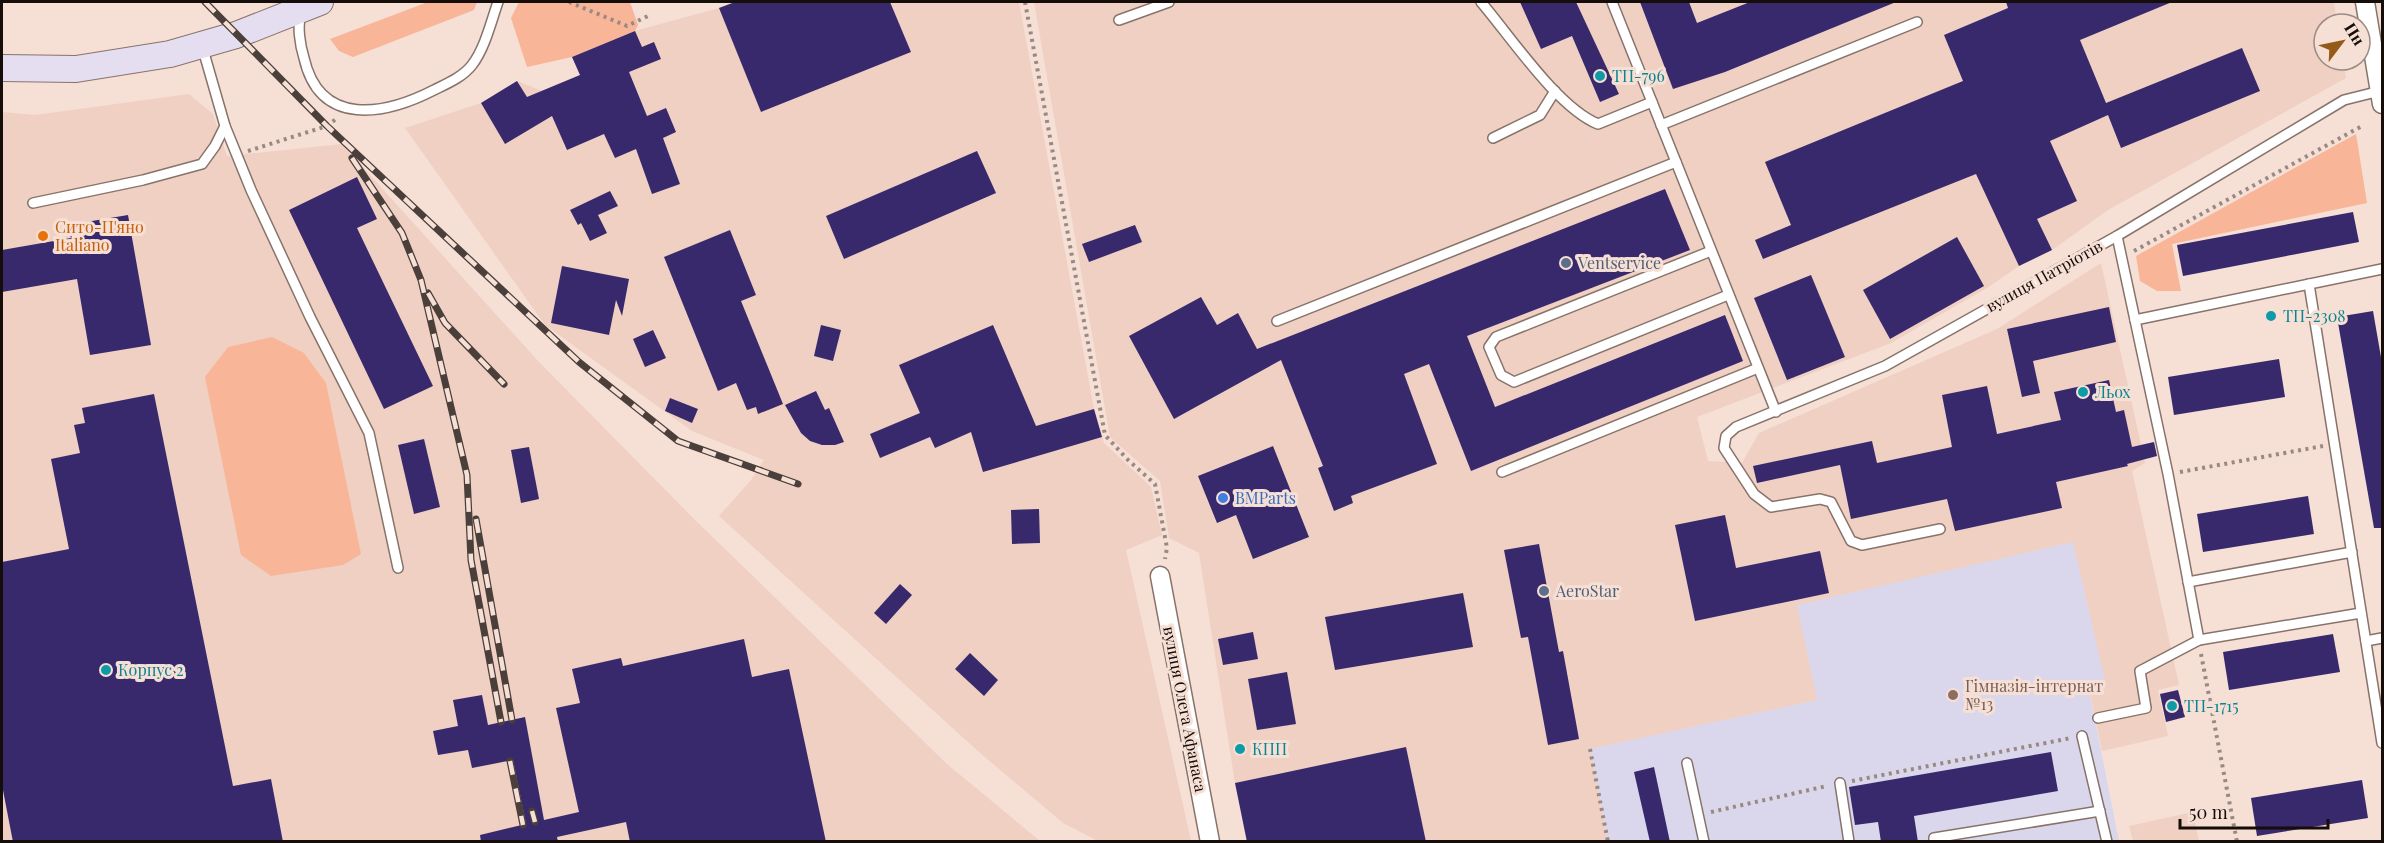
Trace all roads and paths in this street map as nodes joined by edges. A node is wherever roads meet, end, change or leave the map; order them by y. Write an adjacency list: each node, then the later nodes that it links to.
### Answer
1 (498, 2): 17 (lane)
2 (569, 2): 9 (path)
3 (1025, 2): 41 (path)
4 (1169, 2): 10 (lane)
5 (1482, 2): 14 (lane)
6 (1612, 2): 16 (lane)
7 (2365, 2): 15 (street)
8 (312, 4): 12 (main road); 17 (lane)
9 (648, 16)
10 (1119, 20)
11 (1917, 22): 18 (lane)
12 (201, 45): 13 (main road); 19 (lane)
13 (2, 68)
14 (1555, 92): 16 (lane); 21 (lane)
15 (2382, 95): 25 (lane, вулиця Патріотів)
16 (1652, 102): 18 (lane)
17 (348, 108): 22 (path)
18 (1661, 125): 23 (lane)
19 (225, 126): 22 (lane); 24 (lane)
20 (2362, 126): 27 (path)
21 (1493, 138)
22 (237, 155): 40 (lane)
23 (1676, 162): 26 (lane); 32 (lane)
24 (33, 203)
25 (2117, 236): 27 (lane); 34 (lane, вулиця Патріотів)
26 (1711, 251): 30 (lane); 30 (lane)
27 (2122, 258): 31 (lane)
28 (2382, 269): 29 (lane)
29 (2310, 284): 31 (lane); 35 (lane)
30 (1728, 294): 33 (lane)
31 (2135, 320): 37 (lane)
32 (1277, 321)
33 (1758, 368): 34 (lane); 36 (lane)
34 (1776, 412): 38 (lane, вулиця Патріотів)
35 (2335, 444): 37 (path); 39 (lane)
36 (1502, 471)
37 (2168, 474): 42 (lane)
38 (1940, 529)
39 (2352, 552): 42 (lane); 43 (lane)
40 (398, 568)
41 (1160, 576): 55 (street, вулиця Олега Афанаса)
42 (2188, 582): 45 (lane)
43 (2361, 613): 45 (lane); 46 (lane)
44 (2382, 638): 46 (lane)
45 (2199, 640): 47 (lane); 61 (path)
46 (2366, 641): 49 (lane)
47 (2098, 718)
48 (2082, 736): 52 (path); 53 (lane)
49 (2382, 743)
50 (1590, 749): 56 (path)
51 (1687, 763): 54 (lane)
52 (1840, 783): 54 (path); 58 (lane)
53 (2100, 811): 59 (lane); 60 (lane)
54 (1699, 815): 57 (lane)
55 (1210, 842)
56 (1608, 842)
57 (1704, 842)
58 (1849, 842)
59 (1934, 842)
60 (2107, 842)
61 (2237, 842)

